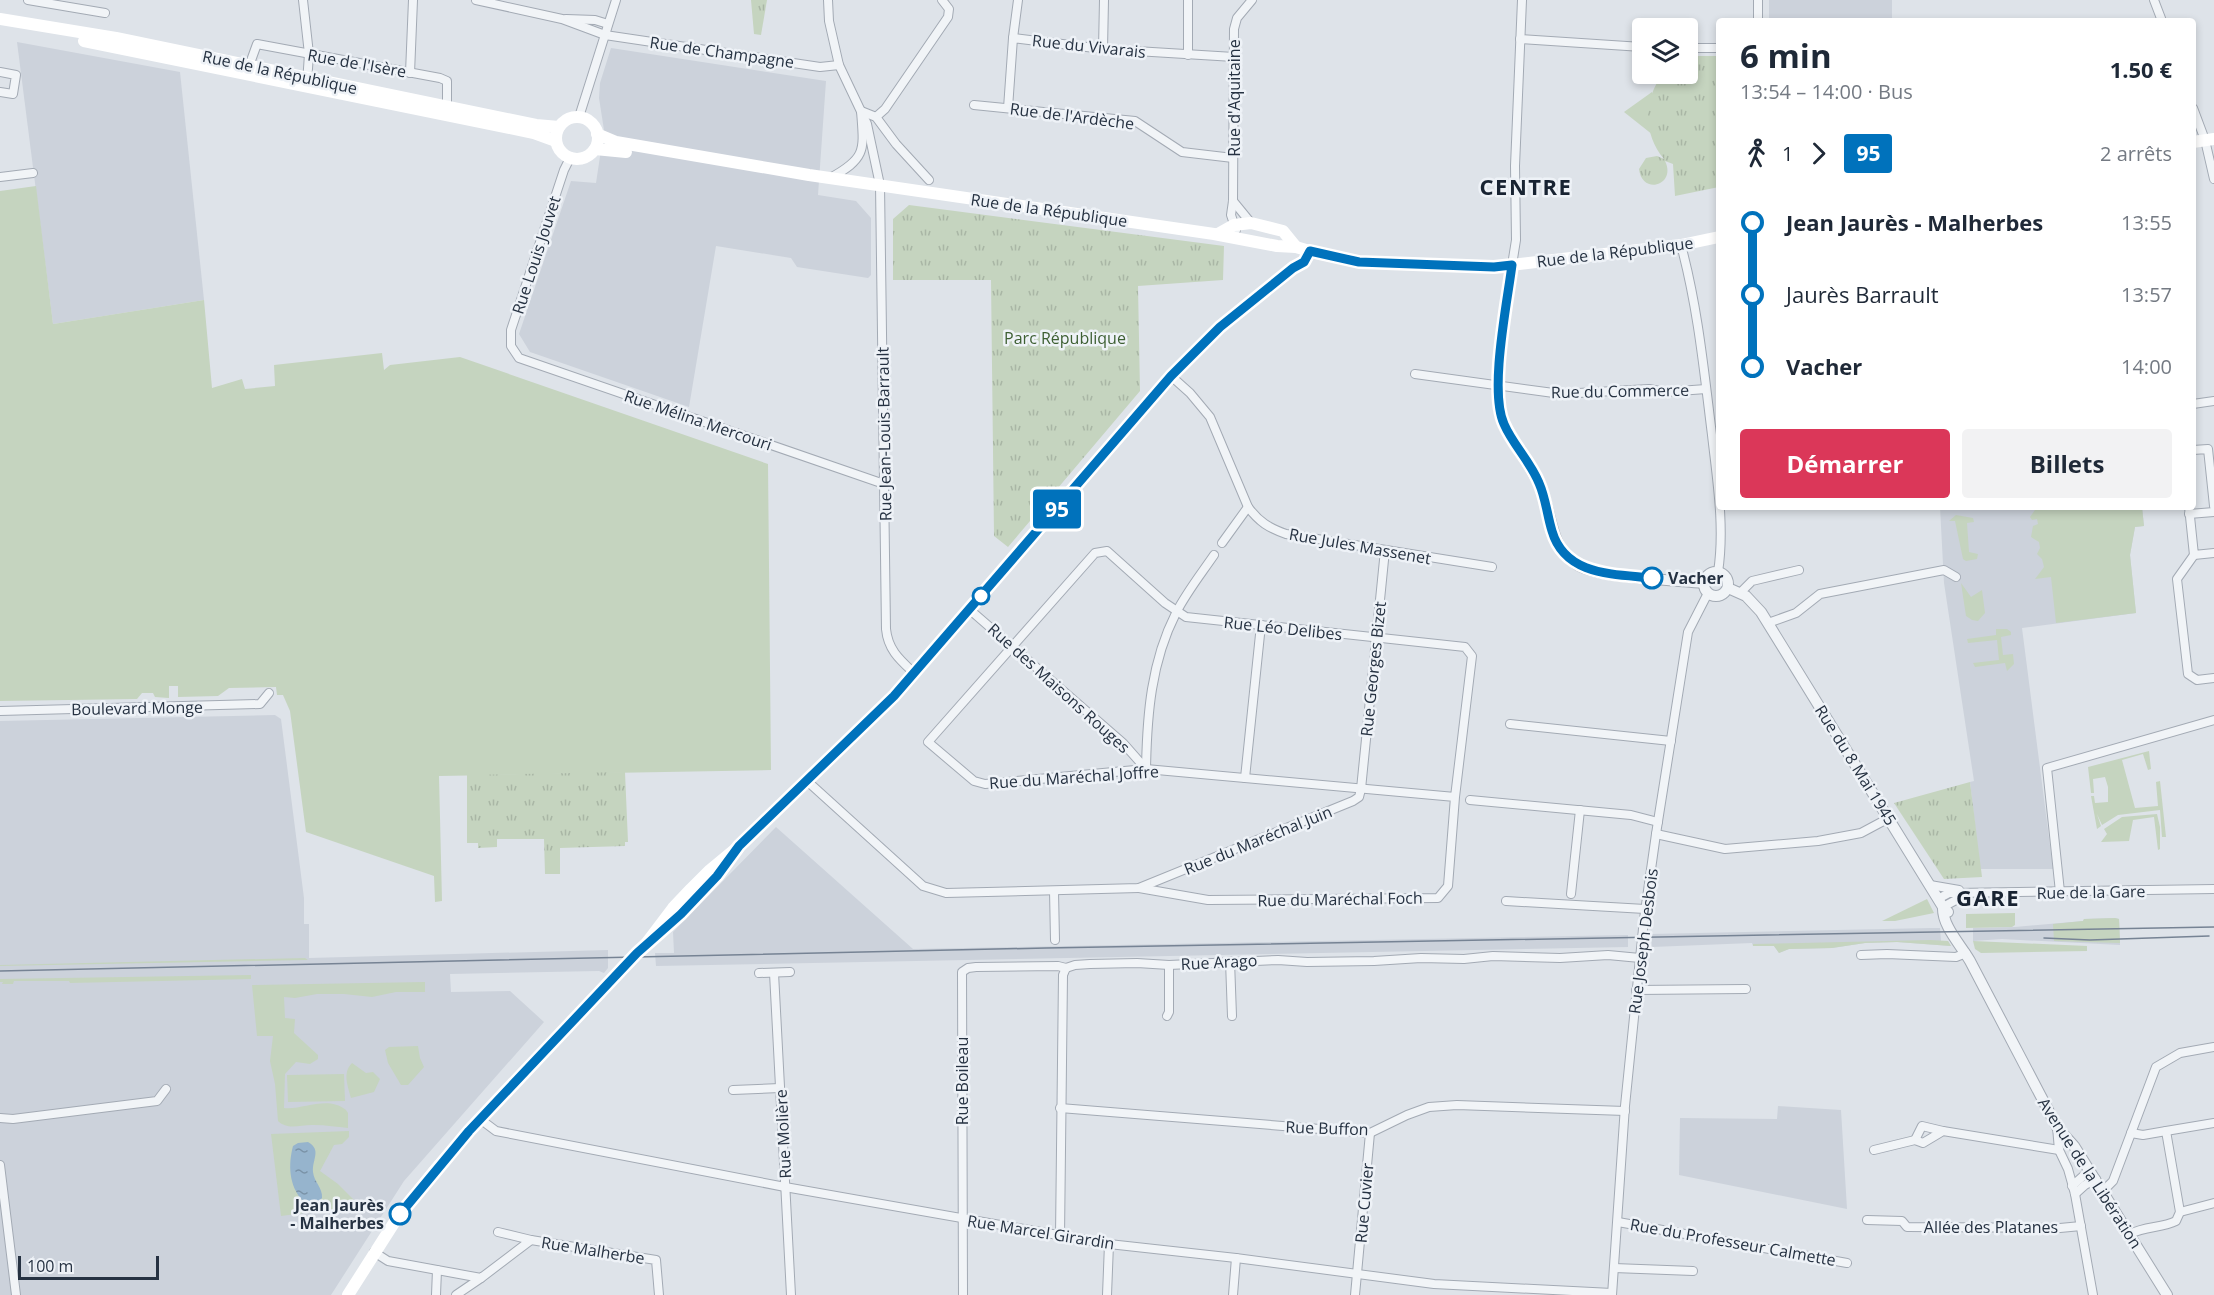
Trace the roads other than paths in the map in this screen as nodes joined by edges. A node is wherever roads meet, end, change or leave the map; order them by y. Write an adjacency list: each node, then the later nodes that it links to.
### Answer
1 (28, 0): 16 (street)
2 (303, 0): 33 (street)
3 (413, 0): 39 (street)
4 (476, 0): 17 (street)
5 (526, 0): 17 (street)
6 (616, 0): 23 (street)
7 (828, 0): 36 (street, Rue Jean-Louis Barrault)
8 (942, 0): 47 (street)
9 (1018, 0): 26 (street)
10 (1104, 0): 32 (street)
11 (1188, 0): 34 (street)
12 (1252, 0): 35 (street, Rue d'Aquitaine)
13 (1522, 0): 28 (street)
14 (1758, 0): 19 (street)
15 (2154, 0): 20 (street)
16 (42, 1): 18 (street)
17 (525, 12): 22 (street)
18 (105, 14)
19 (1758, 18)
20 (2161, 18)
21 (0, 19): 27 (main road, Rue de la République)
22 (562, 19): 23 (street); 25 (street, Rue de Champagne)
23 (608, 24): 25 (street)
24 (0, 25): 27 (main road, Rue de la République)
25 (605, 35): 36 (street, Rue de Champagne); 46 (street)
26 (1013, 38): 32 (street, Rue du Vivarais); 43 (street, Rue du Vivarais)
27 (97, 39): 37 (main road, Rue de la République); 40 (main road, Rue de la République)
28 (1520, 39): 29 (street); 73 (street)
29 (1632, 46)
30 (1698, 48): 31 (street)
31 (1716, 48)
32 (1103, 49): 34 (street, Rue du Vivarais)
33 (309, 54): 37 (street, Rue de l'Isère); 39 (street, Rue de l'Isère); 40 (street)
34 (1188, 55): 35 (street, Rue du Vivarais)
35 (1234, 57): 55 (street, Rue d'Aquitaine)
36 (839, 65): 45 (street, Rue Jean-Louis Barrault)
37 (249, 66): 40 (main road, Rue de la République)
38 (0, 72): 41 (street)
39 (410, 73): 44 (street, Rue de l'Isère)
40 (307, 82): 44 (main road, Rue de la République)
41 (0, 92)
42 (974, 105): 43 (street, Rue de l'Ardèche)
43 (1008, 108): 55 (street, Rue de l'Ardèche)
44 (447, 111): 49 (main road, Rue de la République); 51 (main road, Rue de la République)
45 (861, 111): 47 (street); 58 (street); 61 (street, Rue Jean-Louis Barrault)
46 (579, 117): 49 (main road); 50 (main road)
47 (876, 117): 60 (street)
48 (2196, 117): 52 (street)
49 (559, 127): 51 (main road)
50 (597, 134): 53 (main road); 58 (main road, Rue de la République)
51 (556, 141): 54 (main road)
52 (2204, 141): 59 (street)
53 (595, 149): 54 (main road); 61 (main road, Rue de la République)
54 (570, 158): 75 (street, Rue Louis Jouvet)
55 (1233, 158): 62 (street, Rue d'Aquitaine)
56 (33, 173): 57 (street)
57 (0, 177)
58 (829, 178): 61 (main road, Rue de la République)
59 (2214, 179)
60 (929, 180)
61 (880, 185): 66 (main road, Rue de la République); 84 (street, Rue Jean-Louis Barrault)
62 (1233, 201): 63 (street); 64 (street, Rue d'Aquitaine)
63 (1251, 223): 64 (main road); 65 (main road)
64 (1234, 225): 66 (main road); 67 (street, Rue d'Aquitaine)
65 (1282, 230): 70 (main road); 71 (main road)
66 (1218, 234): 67 (main road, Rue de la République)
67 (1241, 238): 70 (main road, Rue de la République)
68 (1716, 238): 69 (main road, Rue de la République)
69 (1681, 245): 73 (main road, Rue de la République); 79 (street)
70 (1277, 246): 71 (main road, Rue de la République)
71 (1296, 247): 72 (main road, Rue de la République); 74 (main road)
72 (1310, 251): 73 (main road, Rue de la République); 74 (main road)
73 (1512, 265): 78 (street)
74 (1293, 268): 77 (main road)
75 (515, 353): 84 (street, Rue Mélina Mercouri)
76 (1416, 374): 78 (street, Rue du Commerce)
77 (1171, 376): 86 (street, Rue Jules Massenet); 102 (main road)
78 (1497, 386): 79 (street, Rue du Commerce); 99 (street)
79 (1706, 389): 83 (street)
80 (2214, 401): 81 (street)
81 (2196, 404)
82 (2196, 450): 85 (street)
83 (1716, 482)
84 (884, 484): 108 (street, Rue Jean-Louis Barrault)
85 (2214, 506)
86 (1248, 507): 90 (street); 91 (street, Rue Jules Massenet)
87 (1719, 510): 97 (street)
88 (2189, 511): 89 (street); 94 (street)
89 (2214, 512)
90 (1222, 543)
91 (1385, 550): 95 (street, Rue Jules Massenet); 106 (street, Rue Georges Bizet)
92 (2214, 553): 94 (street)
93 (1214, 555): 103 (street)
94 (2194, 555): 109 (street)
95 (1492, 567)
96 (1799, 570): 101 (street)
97 (1718, 572): 99 (street); 100 (street)
98 (1956, 577): 104 (street)
99 (1706, 588): 100 (street); 114 (street, Rue Joseph Desbois)
100 (1728, 588): 101 (street, Rue du 8 Mai 1945)
101 (1740, 593): 104 (street, Rue du 8 Mai 1945)
102 (969, 609): 107 (street, Rue des Maisons Rouges); 108 (main road)
103 (1176, 611): 105 (street, Rue Léo Delibes); 107 (street, Rue Léo Delibes); 115 (street)
104 (1768, 623): 122 (street, Rue du 8 Mai 1945)
105 (1261, 625): 106 (street, Rue Léo Delibes); 116 (street)
106 (1375, 638): 118 (street, Rue Georges Bizet); 119 (street, Rue Léo Delibes)
107 (1014, 646): 115 (street, Rue des Maisons Rouges); 115 (street, Rue du Maréchal Joffre)
108 (914, 673): 117 (main road)
109 (2214, 678)
110 (269, 693): 111 (street, Boulevard Monge)
111 (0, 711)
112 (2214, 720): 129 (street)
113 (1510, 724): 114 (street)
114 (1671, 741): 123 (street, Rue Joseph Desbois)
115 (1146, 769): 116 (street, Rue du Maréchal Joffre)
116 (1245, 778): 118 (street, Rue du Maréchal Joffre)
117 (806, 780): 128 (street, Rue du Maréchal Juin); 156 (main road)
118 (1361, 789): 119 (street); 126 (street, Rue du Maréchal Juin)
119 (1455, 797): 126 (street, Rue du Maréchal Foch)
120 (1470, 800): 121 (street)
121 (1580, 810): 123 (street); 130 (street)
122 (1889, 818): 124 (street); 125 (street, Rue du 8 Mai 1945)
123 (1658, 822): 124 (street, Rue Joseph Desbois)
124 (1656, 834): 134 (street, Rue Joseph Desbois)
125 (1930, 885): 131 (street, Rue de la Gare); 133 (street, Rue du 8 Mai 1945)
126 (1139, 888): 128 (street, Rue du Maréchal Juin)
127 (2214, 889): 129 (street, Rue de la Gare)
128 (1054, 891): 135 (street)
129 (2060, 892): 131 (street, Rue de la Gare)
130 (1571, 894)
131 (1968, 894): 133 (street, Rue de la Gare)
132 (1506, 901): 134 (street)
133 (1941, 903): 136 (street, Rue du 8 Mai 1945)
134 (1646, 909): 138 (street, Rue Joseph Desbois)
135 (1055, 940)
136 (1966, 953): 137 (street); 158 (street, Avenue de la Libération)
137 (1861, 955)
138 (1640, 958): 139 (street, Rue Arago); 146 (street, Rue Joseph Desbois)
139 (1230, 961): 140 (street, Rue Arago); 148 (street)
140 (1169, 965): 141 (street, Rue Arago); 147 (street)
141 (1066, 968): 153 (street); 173 (street, Rue Boileau)
142 (790, 972): 144 (street)
143 (759, 973): 144 (street)
144 (774, 973): 150 (street, Rue Molière)
145 (1746, 989): 146 (street)
146 (1636, 990): 154 (street, Rue Joseph Desbois)
147 (1167, 1016)
148 (1232, 1016)
149 (2214, 1047): 162 (street)
150 (780, 1088): 152 (street); 168 (street, Rue Molière)
151 (166, 1089): 155 (street)
152 (733, 1090)
153 (1060, 1108): 161 (street, Rue Buffon); 179 (street)
154 (1624, 1111): 161 (street, Rue Buffon); 175 (street, Rue Joseph Desbois)
155 (0, 1118)
156 (480, 1119): 168 (street, Rue Marcel Girardin); 182 (main road)
157 (2214, 1123): 160 (street)
158 (2057, 1127): 165 (street); 167 (street, Avenue de la Libération)
159 (1943, 1131): 163 (street); 163 (street); 165 (street)
160 (2166, 1131): 162 (street); 172 (street)
161 (1370, 1133): 188 (street, Rue Cuvier)
162 (2131, 1133): 170 (street)
163 (1915, 1140): 164 (street)
164 (1874, 1150)
165 (2059, 1150): 169 (street)
166 (0, 1165): 191 (street)
167 (2093, 1175): 169 (street); 170 (street, Avenue de la Libération)
168 (785, 1187): 173 (street, Rue Marcel Girardin); 196 (street, Rue Molière)
169 (2074, 1190): 176 (street)
170 (2103, 1191): 178 (street, Avenue de la Libération)
171 (2214, 1203): 172 (street)
172 (2180, 1212): 178 (street)
173 (963, 1219): 179 (street, Rue Marcel Girardin); 197 (street, Rue Boileau)
174 (1867, 1220): 176 (street, Allée des Platanes)
175 (1618, 1222): 184 (street, Rue du Professeur Calmette); 185 (street, Rue Joseph Desbois)
176 (2081, 1226): 201 (street)
177 (498, 1232): 180 (street, Rue Malherbe)
178 (2130, 1234): 202 (street, Avenue de la Libération)
179 (1060, 1236): 181 (street, Rue Marcel Girardin)
180 (531, 1240): 189 (street, Rue Malherbe); 195 (street, Rue Malherbe)
181 (1108, 1244): 183 (street, Rue Marcel Girardin); 198 (street)
182 (374, 1252): 186 (street); 192 (main road)
183 (1236, 1258): 188 (street, Rue Marcel Girardin); 199 (street)
184 (1847, 1263)
185 (1614, 1268): 187 (street); 190 (street, Rue Joseph Desbois)
186 (437, 1270): 189 (street); 193 (street)
187 (1693, 1271)
188 (1357, 1274): 190 (street, Rue Marcel Girardin); 200 (street, Rue Cuvier)
189 (481, 1278): 194 (street, Rue Malherbe)
190 (1612, 1294)
191 (16, 1295)
192 (348, 1295)
193 (436, 1295)
194 (456, 1295)
195 (658, 1295)
196 (791, 1295)
197 (963, 1295)
198 (1107, 1295)
199 (1233, 1295)
200 (1355, 1295)
201 (2093, 1295)
202 (2167, 1295)

